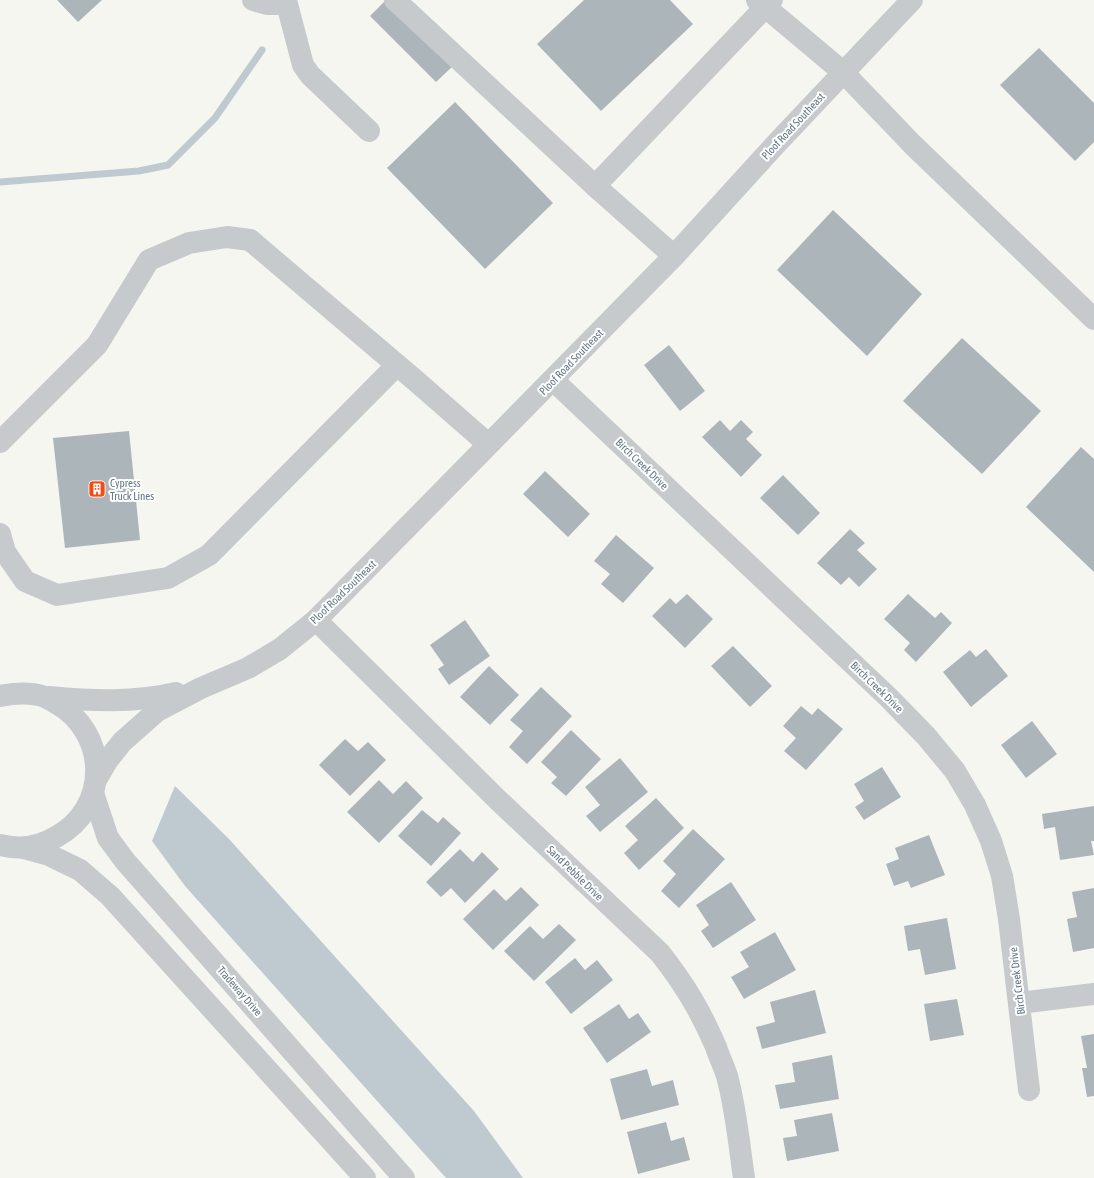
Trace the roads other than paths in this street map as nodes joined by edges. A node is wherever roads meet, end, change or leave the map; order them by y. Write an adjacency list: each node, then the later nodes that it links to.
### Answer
1 (253, 0): 4 (street)
2 (394, 0): 8 (street)
3 (912, 0): 6 (street, Ploof Road Southeast)
4 (294, 2): 7 (street)
5 (765, 2): 6 (street); 8 (street)
6 (844, 73): 9 (street, Ploof Road Southeast); 10 (street)
7 (369, 131)
8 (595, 186): 9 (street)
9 (674, 256): 12 (street, Ploof Road Southeast)
10 (1094, 319)
11 (397, 365): 13 (street); 14 (street); 15 (street)
12 (553, 380): 14 (street, Ploof Road Southeast); 24 (street, Birch Creek Drive)
13 (0, 442)
14 (488, 444): 16 (street, Ploof Road Southeast)
15 (0, 534)
16 (316, 620): 18 (street, Ploof Road Southeast); 28 (street, Sand Pebble Drive)
17 (0, 681): 19 (street)
18 (201, 688): 20 (street, Ploof Road Southeast); 21 (street, Ploof Road Southeast)
19 (10, 694): 20 (street, Ploof Road Southeast)
20 (45, 697): 21 (street)
21 (94, 787): 22 (street, Ploof Road Southeast); 27 (street, Tradeway Drive)
22 (8, 848): 26 (street)
23 (1094, 994): 24 (street)
24 (1019, 1003): 25 (street, Birch Creek Drive)
25 (1029, 1090)
26 (365, 1178)
27 (404, 1178)
28 (744, 1178)

